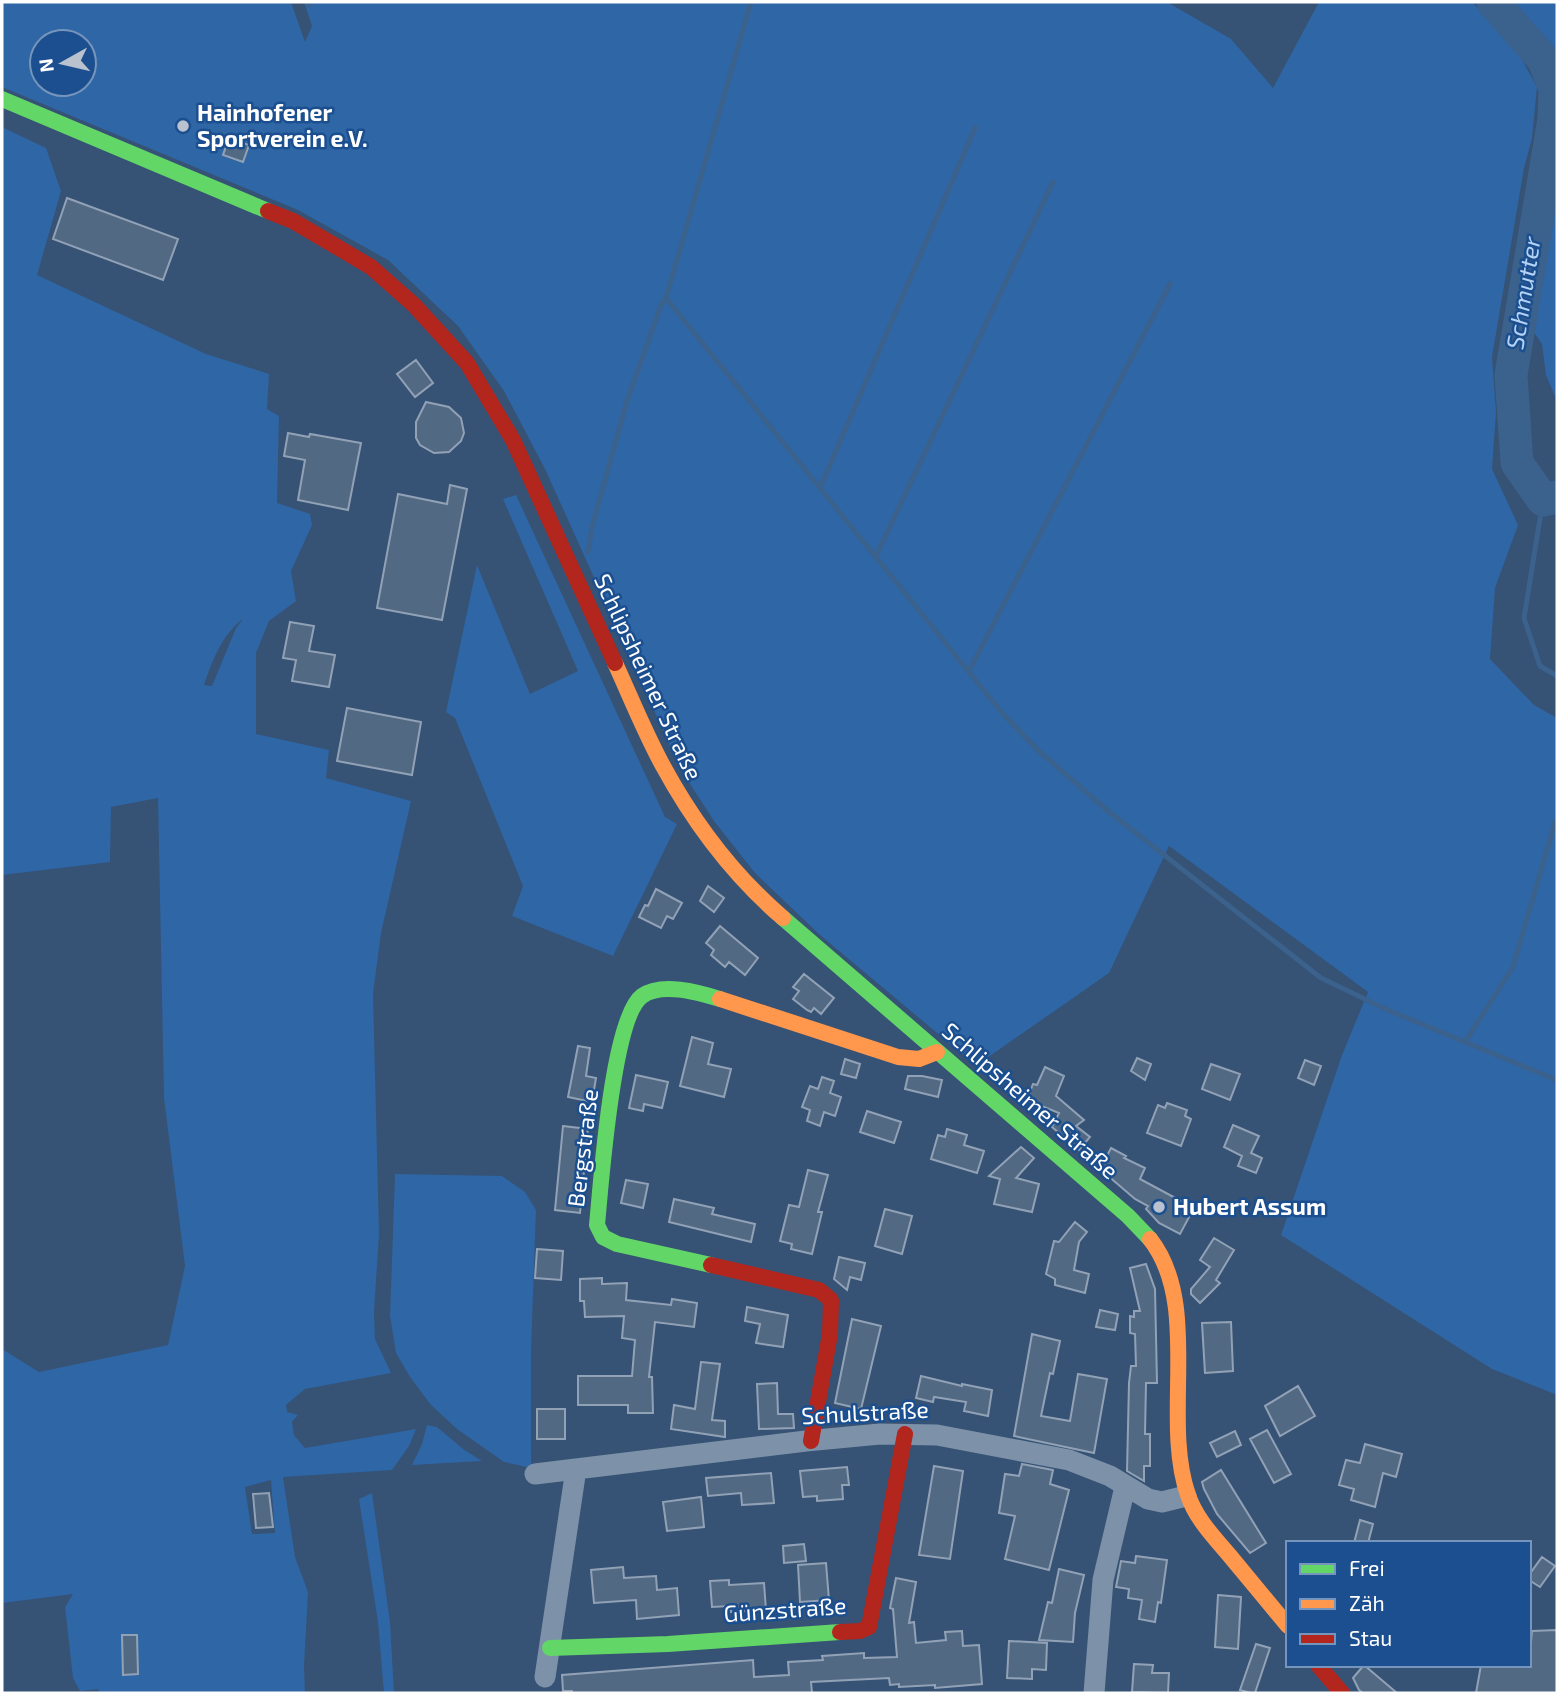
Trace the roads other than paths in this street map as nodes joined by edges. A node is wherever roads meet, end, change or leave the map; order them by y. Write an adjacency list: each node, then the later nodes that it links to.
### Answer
1 (2, 99): 2 (street, Schlipsheimer Straße)
2 (937, 1052): 4 (street, Bergstraße); 8 (street, Schlipsheimer Straße)
3 (905, 1434): 4 (street, Schulstraße); 7 (street, Schulstraße); 10 (street, Günzstraße)
4 (811, 1441): 5 (street, Schulstraße)
5 (576, 1469): 6 (street, Schulstraße); 10 (street)
6 (535, 1474)
7 (1125, 1487): 8 (street, Schulstraße); 13 (street)
8 (1186, 1496): 9 (street, Schlipsheimer Straße)
9 (1286, 1624)
10 (550, 1648): 12 (street)
11 (1320, 1667): 14 (street)
12 (545, 1677)
13 (1094, 1693)
14 (1342, 1693)

